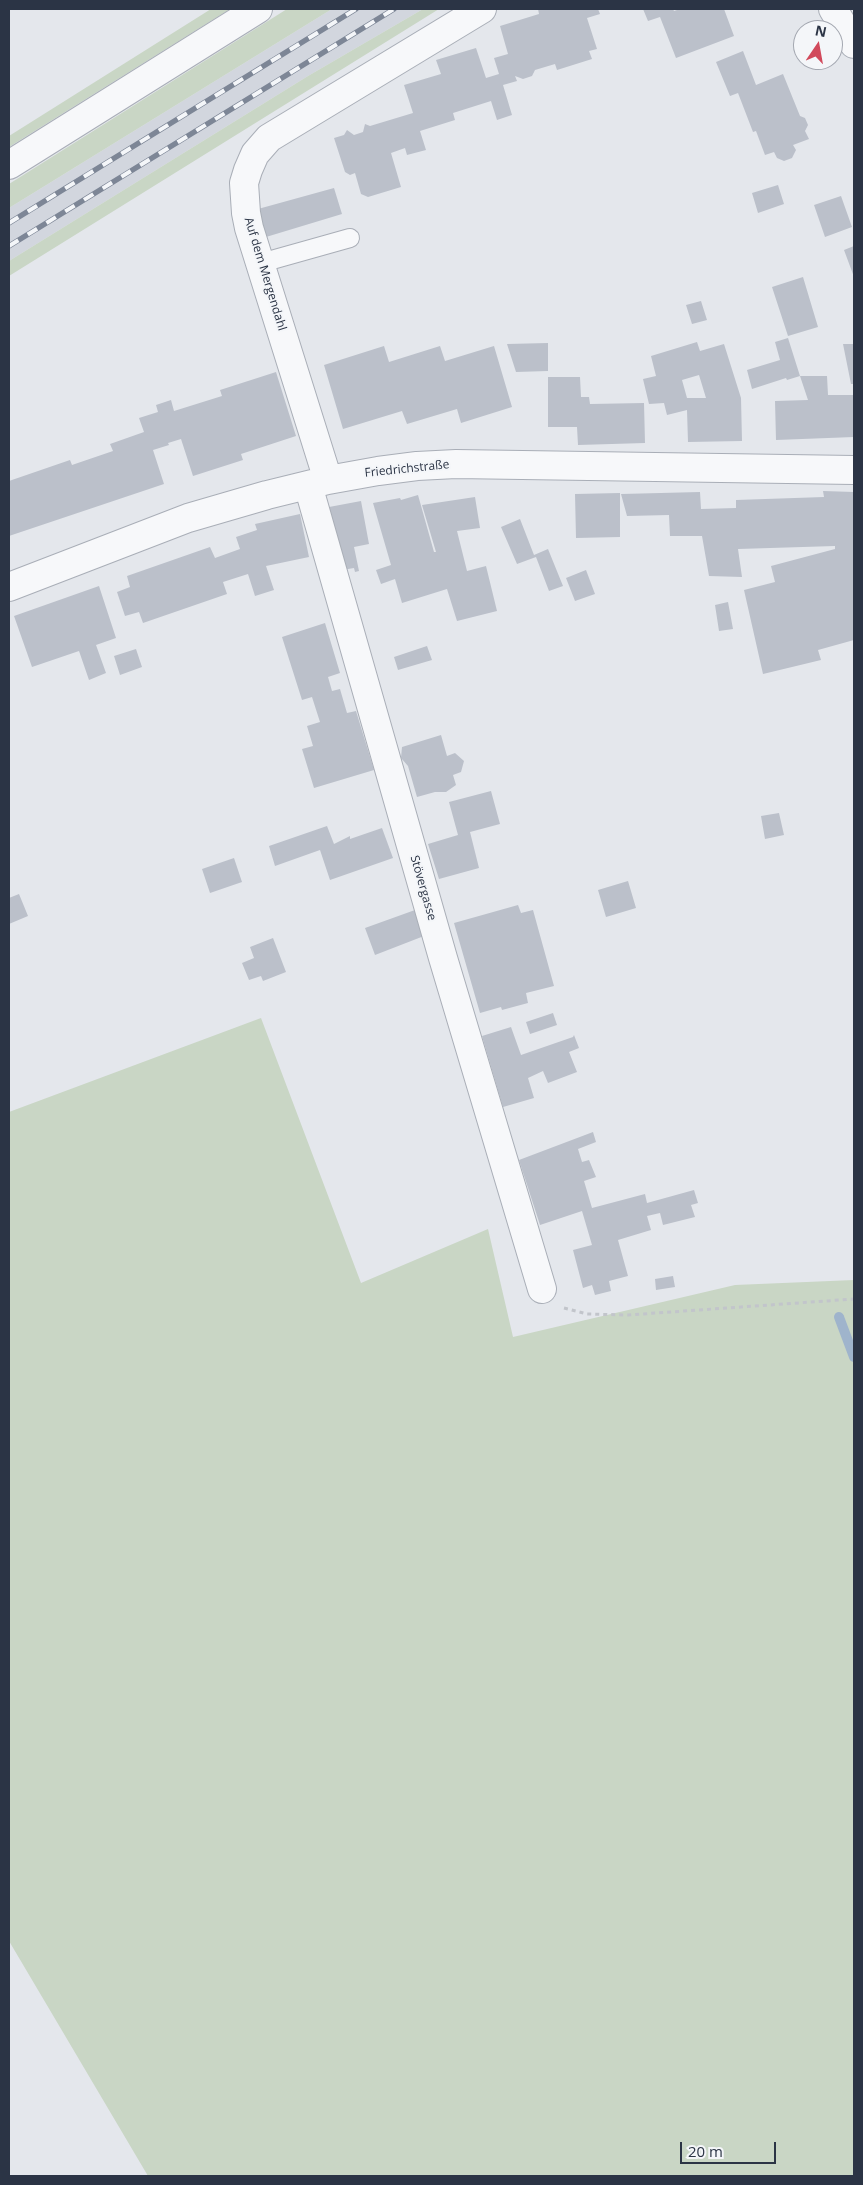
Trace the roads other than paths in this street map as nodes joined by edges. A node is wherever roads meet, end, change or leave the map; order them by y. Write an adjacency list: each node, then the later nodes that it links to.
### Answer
1 (258, 9): 5 (street)
2 (482, 9): 7 (street, Auf dem Mergendahl)
3 (833, 9): 4 (street)
4 (854, 44)
5 (9, 165)
6 (350, 238): 7 (lane)
7 (261, 263): 9 (street, Auf dem Mergendahl)
8 (854, 470): 9 (street, Friedrichstraße)
9 (318, 483): 10 (street, Friedrichstraße); 11 (street, Stövergasse)
10 (9, 587)
11 (542, 1289)

